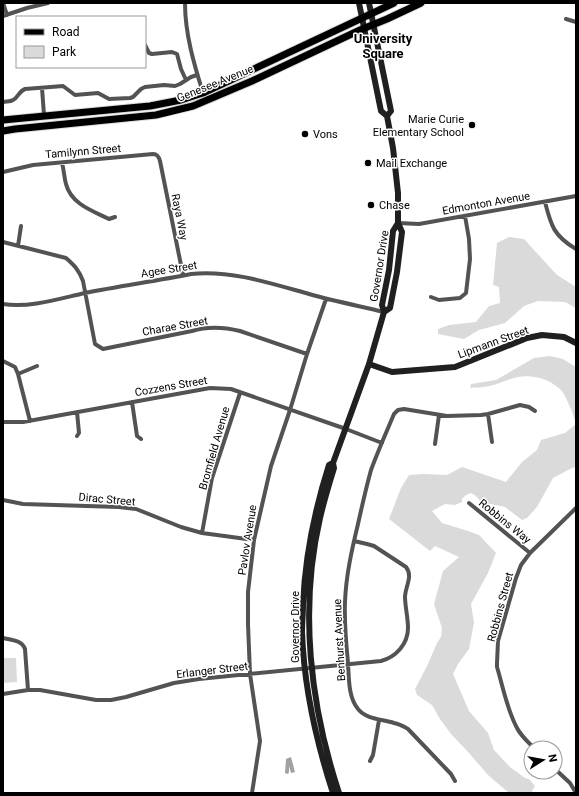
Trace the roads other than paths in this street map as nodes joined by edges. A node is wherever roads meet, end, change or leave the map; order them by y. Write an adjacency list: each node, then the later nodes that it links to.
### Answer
1 (3, 3): 9 (street)
2 (48, 3): 9 (street)
3 (185, 3): 16 (street)
4 (359, 3): 10 (main road, Governor Drive)
5 (369, 3): 8 (main road, Governor Drive)
6 (394, 3): 8 (main road, Genesee Avenue)
7 (421, 3): 13 (main road, Genesee Avenue)
8 (371, 14): 10 (main road, Genesee Avenue); 13 (main road, Governor Drive)
9 (5, 16)
10 (362, 18): 14 (main road, Governor Drive); 19 (main road, Genesee Avenue)
11 (566, 19): 12 (street)
12 (576, 22)
13 (373, 24): 14 (main road, Genesee Avenue); 22 (main road, Governor Drive)
14 (364, 28): 22 (main road, Governor Drive); 24 (main road, Genesee Avenue)
15 (146, 47): 17 (street)
16 (197, 75): 17 (street); 19 (street)
17 (186, 80): 18 (street)
18 (42, 88): 20 (street); 21 (street)
19 (203, 93): 21 (main road, Genesee Avenue)
20 (3, 102)
21 (44, 115): 23 (main road, Genesee Avenue); 24 (main road)
22 (387, 116): 33 (main road, Governor Drive)
23 (3, 120)
24 (44, 126): 25 (main road, Genesee Avenue)
25 (3, 131)
26 (160, 161): 27 (street, Tamilynn Street); 38 (street, Raya Way)
27 (62, 162): 28 (street, Tamilynn Street); 32 (street)
28 (3, 172)
29 (576, 196): 30 (street, Edmonton Avenue)
30 (545, 202): 31 (street, Edmonton Avenue); 37 (street)
31 (464, 216): 33 (street, Edmonton Avenue); 40 (street)
32 (115, 217)
33 (398, 223): 43 (main road, Governor Drive)
34 (21, 226): 36 (street)
35 (3, 242): 36 (street)
36 (18, 246): 39 (street)
37 (576, 249)
38 (183, 275): 39 (street, Agee Street); 41 (street, Agee Street)
39 (86, 293): 42 (street, Agee Street); 45 (street, Charae Street)
40 (431, 297)
41 (326, 298): 43 (street, Agee Street); 45 (street, Pavlov Avenue)
42 (3, 304)
43 (384, 312): 47 (main road, Governor Drive)
44 (576, 343): 47 (main road, Lipmann Street)
45 (307, 354): 52 (street, Pavlov Avenue)
46 (3, 361): 49 (street)
47 (369, 364): 59 (main road, Governor Drive)
48 (37, 366): 49 (street)
49 (18, 374): 57 (street)
50 (240, 392): 51 (street, Cozzens Street); 52 (street, Cozzens Street); 68 (street, Bromfield Avenue)
51 (132, 402): 54 (street, Cozzens Street); 61 (street)
52 (290, 410): 59 (street, Cozzens Street); 69 (street, Pavlov Avenue)
53 (535, 411): 55 (street)
54 (77, 412): 57 (street, Cozzens Street); 60 (street)
55 (488, 414): 56 (street); 62 (street)
56 (439, 415): 63 (street, Benhurst Avenue); 64 (street)
57 (30, 421): 58 (street, Cozzens Street)
58 (3, 422)
59 (346, 429): 63 (street, Cozzens Street); 74 (main road, Governor Drive)
60 (77, 436)
61 (141, 439)
62 (492, 442)
63 (382, 443): 70 (street, Benhurst Avenue)
64 (435, 444)
65 (3, 500): 68 (street, Dirac Street)
66 (469, 503): 71 (street, Robbins Way)
67 (576, 508): 71 (street, Robbins Street)
68 (202, 533): 69 (street, Dirac Street)
69 (254, 540): 75 (street, Pavlov Avenue)
70 (354, 541): 73 (street, Benhurst Avenue); 73 (street, Erlanger Street)
71 (530, 552): 79 (street, Robbins Street)
72 (3, 638): 76 (street)
73 (348, 664): 74 (street, Erlanger Street); 78 (street, Benhurst Avenue)
74 (308, 669): 75 (street, Erlanger Street); 84 (main road, Governor Drive); 85 (main road, Governor Drive)
75 (250, 674): 76 (street, Erlanger Street); 83 (street, Pavlov Avenue)
76 (28, 690): 77 (street, Erlanger Street)
77 (3, 694)
78 (380, 720): 80 (street); 82 (street, Benhurst Avenue)
79 (525, 740)
80 (370, 761)
81 (563, 776): 86 (street)
82 (455, 781)
83 (252, 793)
84 (333, 793)
85 (339, 793)
86 (576, 793)

